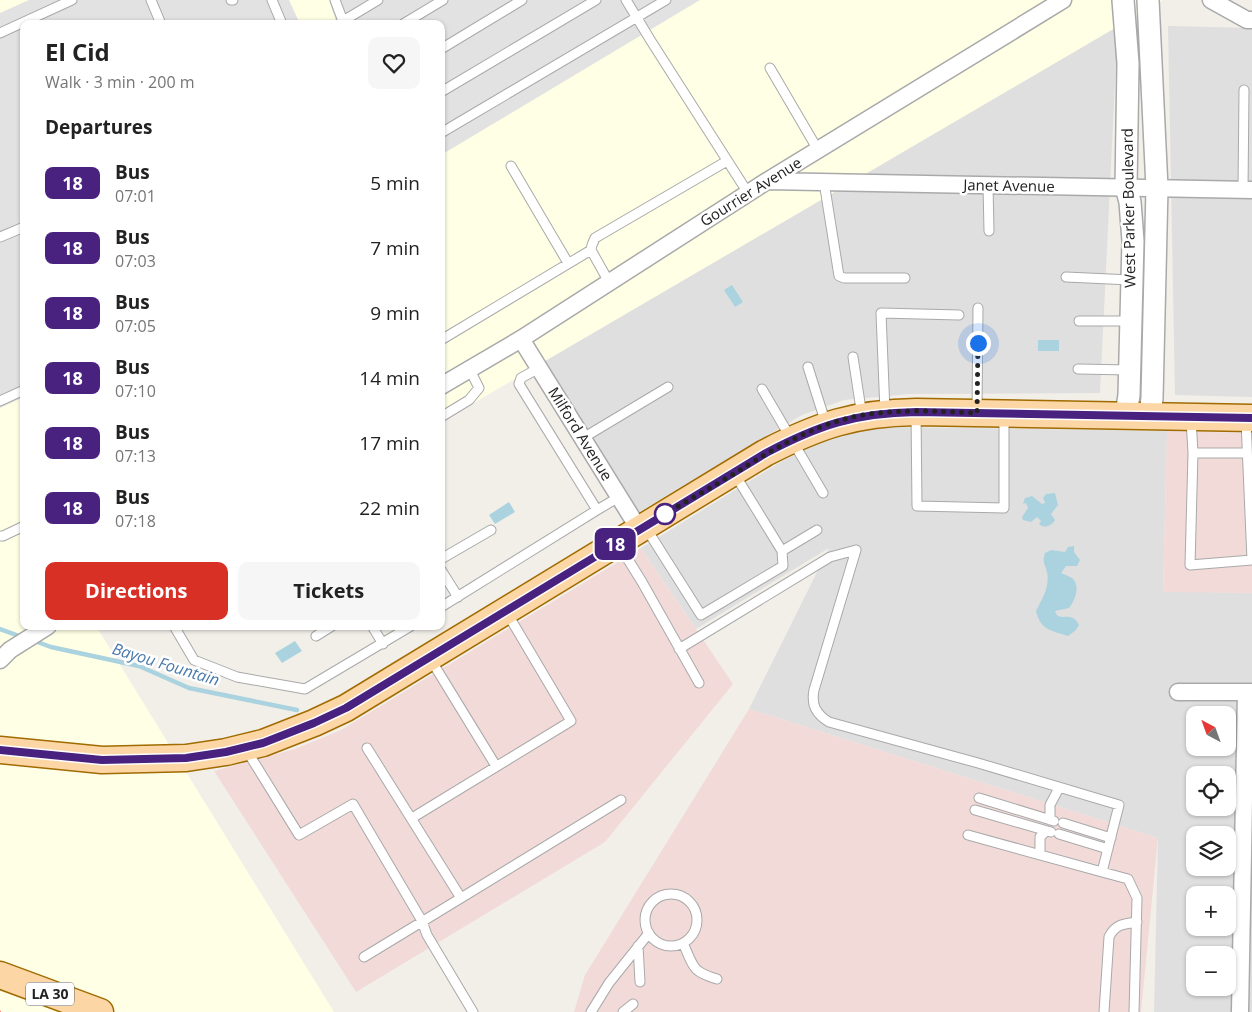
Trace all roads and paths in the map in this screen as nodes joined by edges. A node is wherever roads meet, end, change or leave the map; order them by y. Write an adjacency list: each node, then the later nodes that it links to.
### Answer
1 (72, 0): 16 (lane)
2 (151, 0): 17 (lane)
3 (272, 0): 18 (lane)
4 (334, 0): 19 (lane)
5 (378, 0): 20 (lane)
6 (442, 0): 21 (lane)
7 (522, 0): 25 (lane)
8 (596, 0): 27 (lane)
9 (626, 0): 15 (lane)
10 (666, 0): 15 (lane)
11 (1063, 0): 30 (street, Gourrier Avenue)
12 (1124, 0): 36 (street, West Parker Boulevard)
13 (1148, 0): 37 (street, West Parker Boulevard)
14 (1216, 1): 22 (street)
15 (637, 17): 29 (lane); 31 (lane)
16 (27, 20)
17 (160, 20)
18 (280, 20)
19 (343, 20)
20 (347, 20)
21 (410, 20)
22 (1252, 20)
23 (20, 23): 24 (lane)
24 (0, 32)
25 (445, 47)
26 (770, 68): 30 (lane)
27 (445, 90)
28 (1244, 90): 38 (lane)
29 (445, 131)
30 (818, 150): 33 (street, Gourrier Avenue)
31 (727, 161): 39 (lane); 43 (lane)
32 (511, 166): 44 (lane)
33 (767, 181): 34 (street, Janet Avenue); 39 (street, Gourrier Avenue)
34 (824, 182): 35 (street, Janet Avenue); 46 (lane)
35 (988, 185): 36 (street, Janet Avenue); 41 (lane)
36 (1126, 187): 37 (street, Janet Avenue); 47 (street, West Parker Boulevard)
37 (1158, 188): 38 (street, Janet Avenue); 71 (street, West Parker Boulevard)
38 (1247, 190)
39 (748, 194): 48 (street, Gourrier Avenue)
40 (20, 229): 42 (lane)
41 (989, 231)
42 (0, 237)
43 (591, 250): 44 (lane); 48 (lane)
44 (568, 263): 53 (lane)
45 (1066, 277): 47 (lane)
46 (905, 278)
47 (1132, 280): 52 (street, West Parker Boulevard)
48 (609, 282): 54 (street, Gourrier Avenue)
49 (978, 308): 67 (lane)
50 (959, 315): 69 (lane)
51 (1079, 321): 52 (lane)
52 (1131, 321): 60 (street, West Parker Boulevard)
53 (445, 338)
54 (521, 339): 57 (street, Milford Avenue); 59 (street, Gourrier Avenue)
55 (853, 357): 69 (lane)
56 (808, 367): 74 (lane)
57 (539, 368): 75 (street, Milford Avenue); 82 (lane)
58 (1078, 368): 60 (lane)
59 (470, 370): 61 (street, Gourrier Avenue); 70 (lane)
60 (1129, 370): 71 (street, West Parker Boulevard)
61 (445, 381)
62 (668, 388): 75 (lane)
63 (762, 389): 76 (lane)
64 (20, 392): 65 (lane)
65 (0, 401)
66 (916, 412): 67 (main road); 68 (lane); 69 (main road)
67 (977, 413): 68 (main road)
68 (1004, 413): 71 (main road)
69 (874, 414): 74 (main road)
70 (445, 415)
71 (1138, 415): 72 (main road)
72 (1191, 416): 73 (main road); 78 (lane)
73 (1249, 418): 77 (lane)
74 (826, 425): 76 (main road)
75 (583, 438): 81 (street, Milford Avenue)
76 (792, 439): 79 (main road); 80 (lane)
77 (1247, 452): 78 (lane); 78 (lane)
78 (1193, 453)
79 (734, 473): 83 (main road); 89 (lane)
80 (823, 494)
81 (619, 497): 82 (lane); 83 (street, Milford Avenue)
82 (597, 510): 92 (lane)
83 (642, 528): 88 (main road); 89 (lane)
84 (491, 530): 90 (lane)
85 (817, 530): 89 (lane)
86 (20, 531): 87 (lane)
87 (0, 536)
88 (617, 543): 94 (main road); 102 (lane)
89 (782, 551)
90 (445, 557)
91 (445, 576): 92 (lane)
92 (458, 597): 93 (lane)
93 (445, 605)
94 (506, 611): 104 (main road); 111 (lane)
95 (42, 630): 103 (street)
96 (176, 630): 101 (lane)
97 (326, 630): 100 (lane)
98 (374, 630): 101 (lane)
99 (405, 630): 101 (lane)
100 (316, 636)
101 (383, 644)
102 (679, 649): 105 (lane); 112 (lane)
103 (5, 655)
104 (430, 658): 108 (main road); 111 (lane)
105 (699, 683)
106 (1178, 692): 107 (street)
107 (1249, 692): 125 (street)
108 (245, 748): 110 (main road); 126 (lane)
109 (368, 748): 116 (lane)
110 (0, 750)
111 (496, 766): 116 (lane)
112 (1059, 788): 117 (lane); 120 (lane)
113 (979, 798): 117 (lane)
114 (621, 800): 124 (lane)
115 (975, 810): 118 (lane)
116 (412, 818): 124 (lane)
117 (1055, 821): 120 (lane)
118 (1052, 832): 121 (lane); 122 (lane)
119 (968, 835): 122 (lane)
120 (1111, 838): 121 (lane)
121 (1108, 849): 123 (lane)
122 (1040, 855): 123 (lane)
123 (1102, 872): 127 (lane)
124 (461, 898): 126 (lane)
125 (1247, 900): 144 (street)
126 (422, 921): 131 (lane); 139 (lane)
127 (1137, 922): 142 (lane); 143 (lane)
128 (648, 933): 129 (lane); 129 (lane); 130 (lane)
129 (683, 943): 133 (lane)
130 (638, 946): 134 (lane); 140 (lane)
131 (364, 957)
132 (0, 975): 138 (main road, LA 30)
133 (717, 979)
134 (640, 982)
135 (0, 994): 137 (main road, LA 30)
136 (633, 1004): 141 (lane)
137 (64, 1012)
138 (100, 1012)
139 (473, 1012)
140 (591, 1012)
141 (623, 1012)
142 (1104, 1012)
143 (1134, 1012)
144 (1240, 1012)

